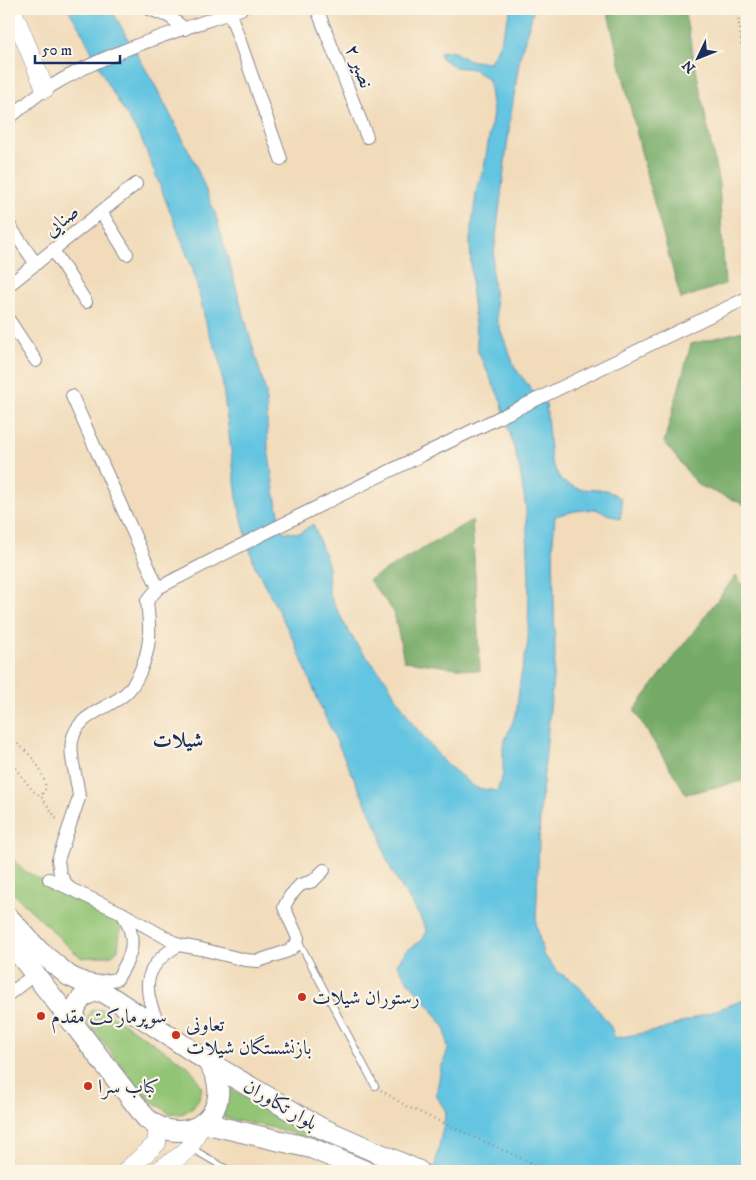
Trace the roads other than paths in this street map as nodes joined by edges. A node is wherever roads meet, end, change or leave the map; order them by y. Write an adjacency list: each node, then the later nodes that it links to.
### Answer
1 (12, 9): 6 (main road)
2 (149, 9): 5 (street)
3 (317, 9): 8 (street, نصیر ۲)
4 (236, 11): 5 (street); 9 (street)
5 (185, 29): 6 (street)
6 (45, 90): 7 (street)
7 (9, 118)
8 (367, 136)
9 (281, 159)
10 (136, 184): 11 (street, صنایی)
11 (101, 212): 13 (street, صنایی); 14 (street)
12 (9, 225): 15 (street)
13 (53, 250): 15 (street, صنایی); 18 (street)
14 (127, 254)
15 (36, 264): 16 (street, صنایی)
16 (9, 285)
17 (747, 298): 22 (street)
18 (86, 302)
19 (9, 320): 20 (street)
20 (36, 361)
21 (72, 396): 22 (street)
22 (158, 588): 25 (street)
23 (324, 870): 28 (street)
24 (49, 880): 25 (street)
25 (69, 888): 26 (street)
26 (122, 913): 30 (street); 31 (street)
27 (9, 918): 31 (main road)
28 (298, 938): 30 (street); 39 (lane)
29 (9, 941): 32 (main road)
30 (179, 945): 37 (street)
31 (62, 970): 33 (main road, بلوار تکاوران); 35 (main road)
32 (35, 974): 34 (street); 35 (main road)
33 (102, 991): 36 (main road); 37 (main road, بلوار تکاوران)
34 (9, 994)
35 (53, 995): 36 (main road)
36 (76, 1027): 41 (main road)
37 (164, 1032): 38 (main road, بلوار تکاوران)
38 (207, 1061): 40 (main road); 47 (main road, بلوار تکاوران)
39 (375, 1086)
40 (202, 1124): 41 (main road); 42 (main road); 44 (main road, بلوار تکاوران)
41 (157, 1134): 43 (main road); 45 (main road)
42 (190, 1147): 43 (main road); 46 (lane)
43 (164, 1168)
44 (357, 1168)
45 (126, 1171)
46 (230, 1171)
47 (419, 1171)

